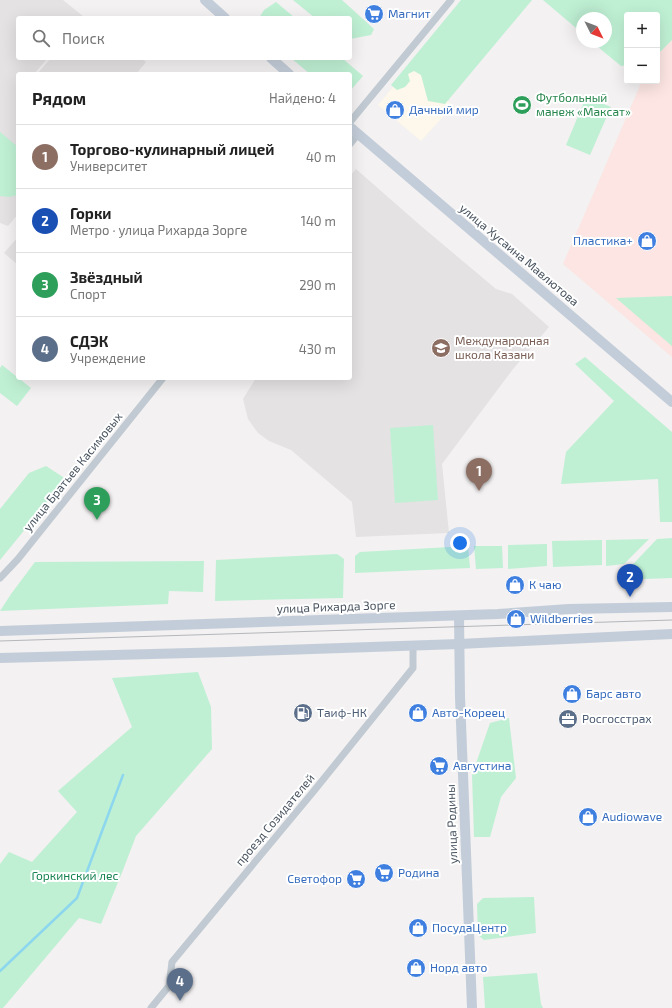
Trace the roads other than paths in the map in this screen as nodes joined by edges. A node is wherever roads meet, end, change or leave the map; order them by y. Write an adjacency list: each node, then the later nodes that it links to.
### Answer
1 (205, 0): 3 (main road)
2 (451, 0): 6 (street)
3 (223, 16)
4 (273, 60): 5 (main road)
5 (287, 72)
6 (352, 120)
7 (354, 131): 9 (main road, улица Хусаина Мавлютова)
8 (161, 380): 10 (street, улица Братьев Касимовых)
9 (672, 402)
10 (0, 578)
11 (672, 607): 12 (main road, улица Рихарда Зорге)
12 (459, 616): 13 (main road, улица Рихарда Зорге); 15 (main road, улица Родины)
13 (0, 631)
14 (672, 634): 15 (main road)
15 (459, 644): 16 (main road); 19 (main road, улица Родины)
16 (413, 646): 17 (main road); 18 (street, проезд Созидателей)
17 (0, 658)
18 (151, 1008)
19 (472, 1008)

